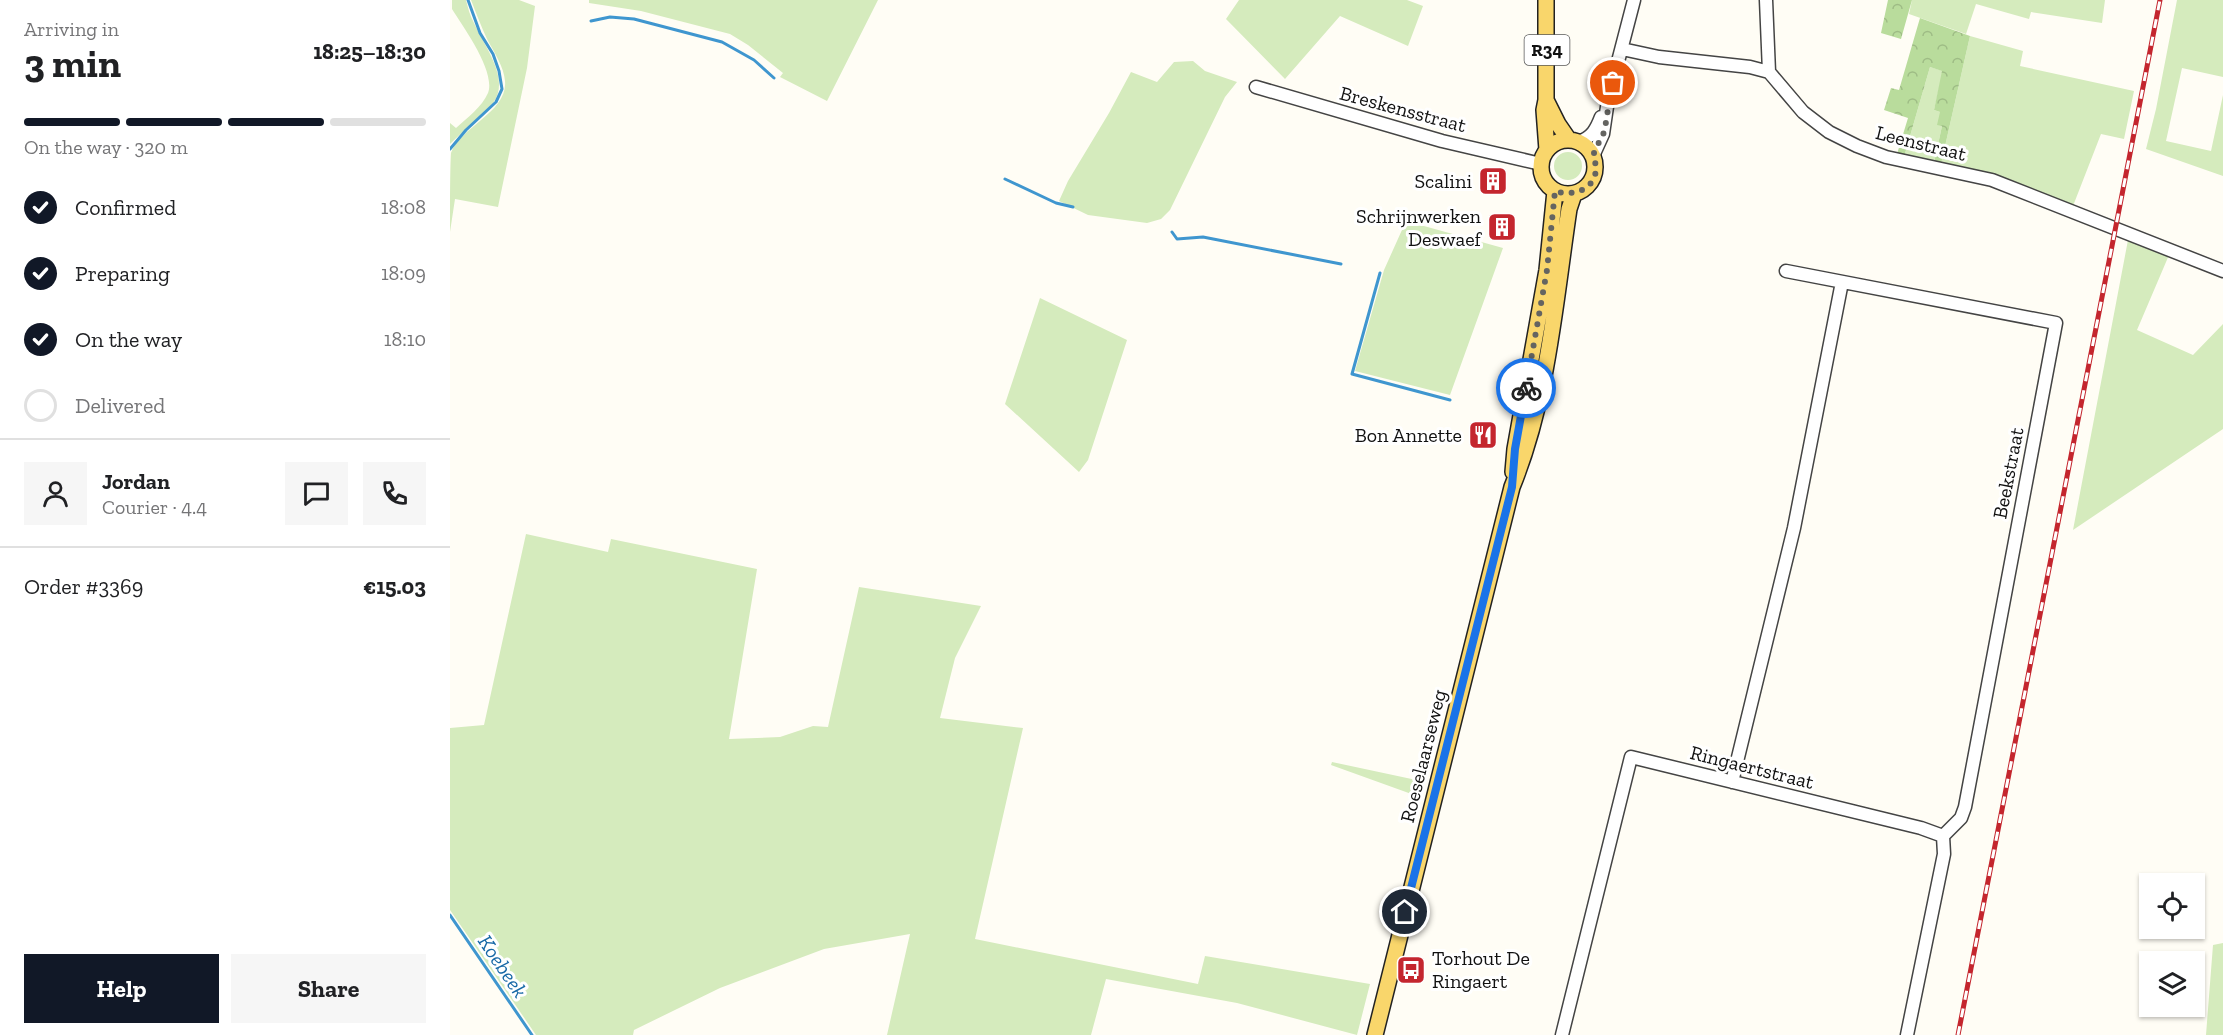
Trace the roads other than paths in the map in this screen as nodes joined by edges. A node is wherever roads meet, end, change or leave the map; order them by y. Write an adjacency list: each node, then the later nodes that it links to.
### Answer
1 (1546, 0): 7 (main road, R34)
2 (1634, 0): 4 (street)
3 (1766, 0): 5 (street)
4 (1622, 49): 5 (street); 8 (street)
5 (1769, 72): 15 (street, Leenstraat)
6 (1256, 87): 11 (street, Breskensstraat)
7 (1546, 100): 9 (main road, R34); 11 (main road, R34)
8 (1608, 100): 9 (street); 10 (street)
9 (1574, 141): 10 (main road); 11 (main road)
10 (1593, 156): 13 (main road)
11 (1544, 157): 12 (main road)
12 (1555, 191): 13 (main road); 17 (main road, Roeselaarseweg)
13 (1574, 194): 17 (main road, Roeselaarseweg)
14 (1786, 271): 16 (street, Beekstraat)
15 (2223, 271)
16 (1842, 282): 18 (street); 19 (street, Beekstraat)
17 (1512, 487): 20 (main road, Roeselaarseweg)
18 (1732, 782): 19 (street, Ringaertstraat); 21 (street, Ringaertstraat)
19 (1943, 836): 22 (street)
20 (1374, 1035)
21 (1562, 1035)
22 (1907, 1035)

